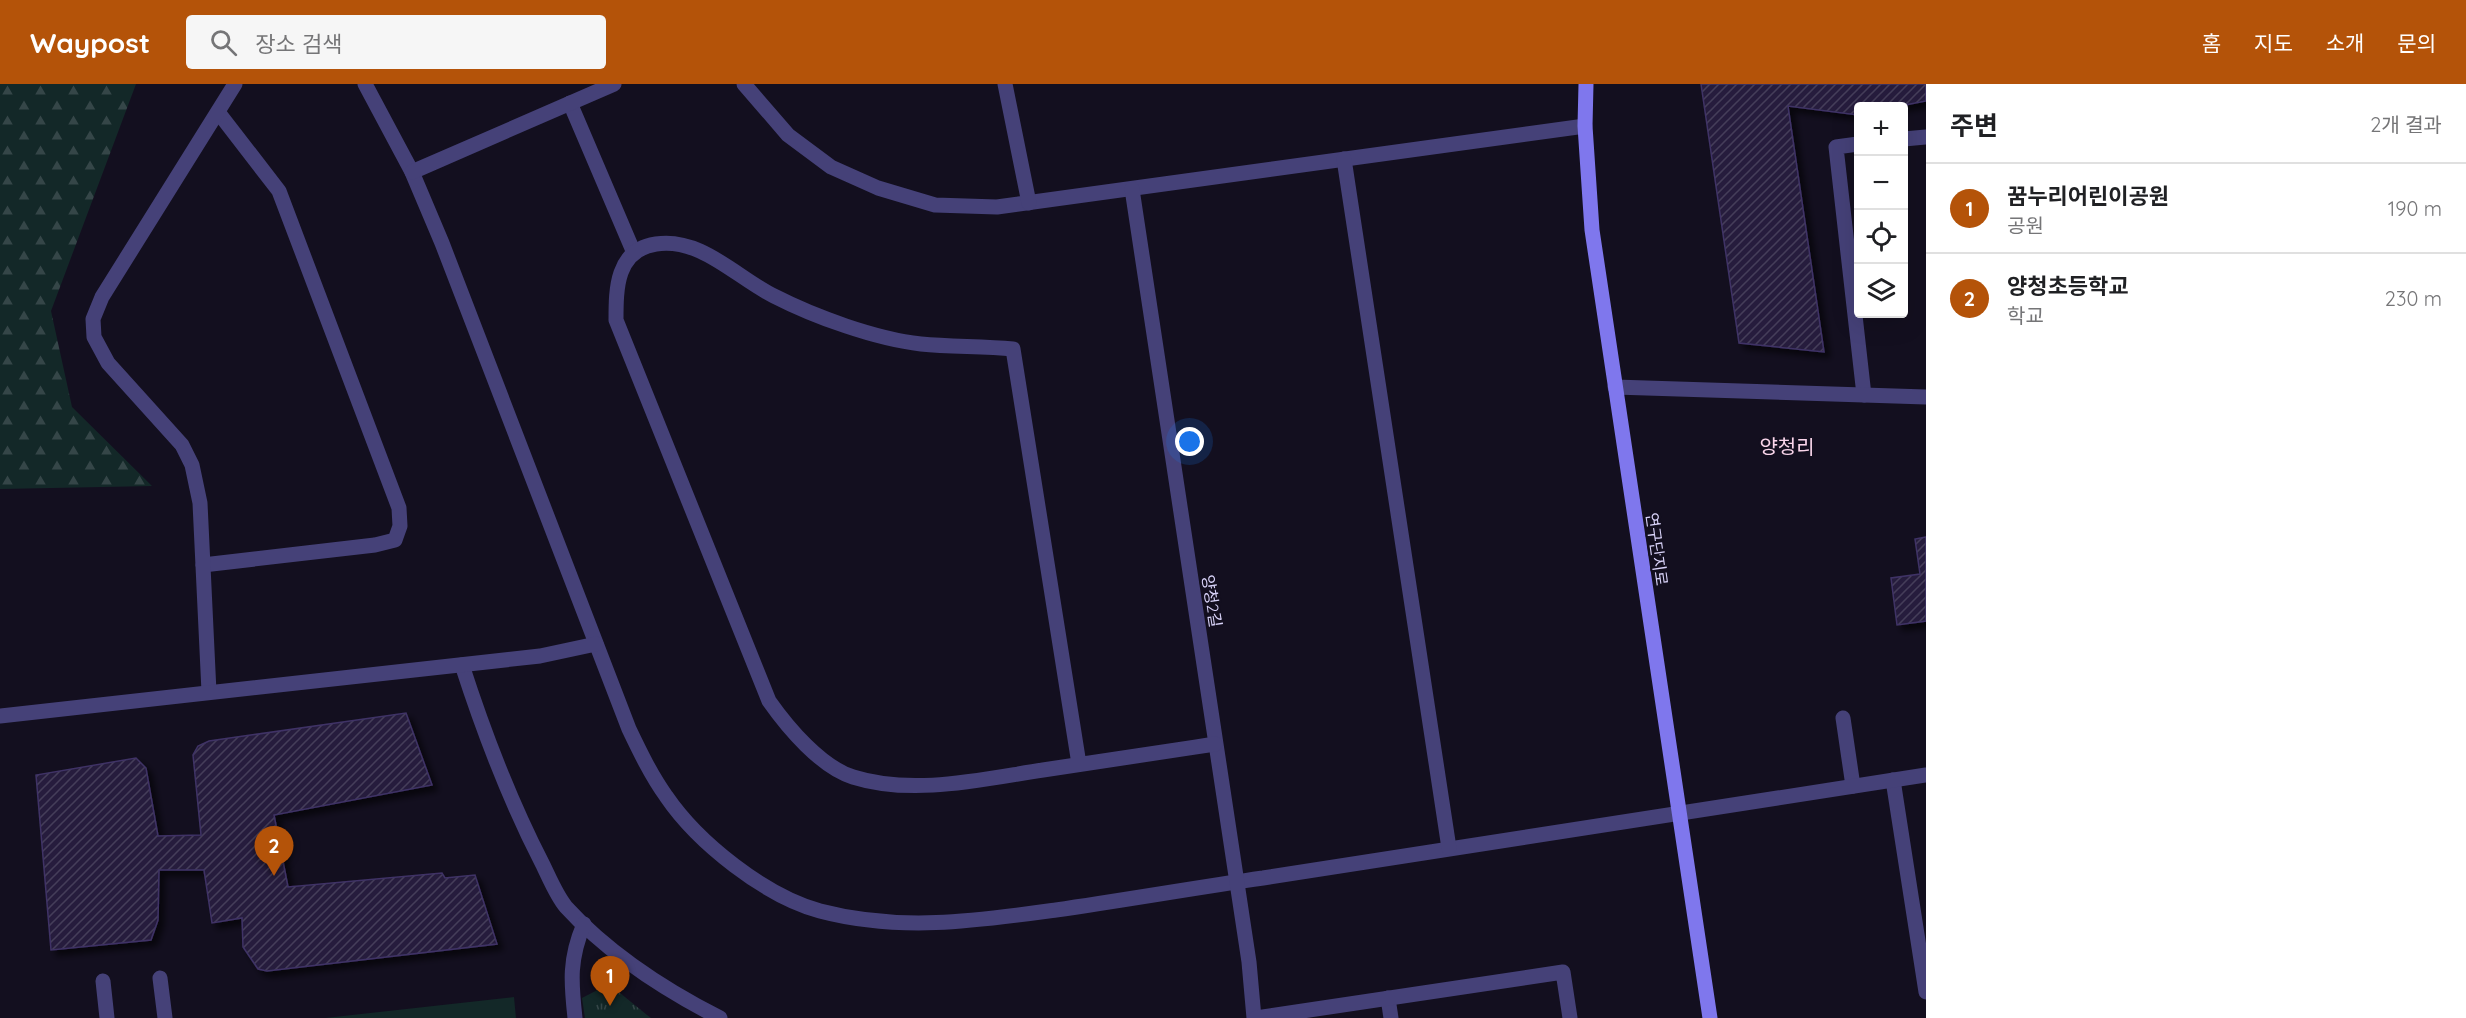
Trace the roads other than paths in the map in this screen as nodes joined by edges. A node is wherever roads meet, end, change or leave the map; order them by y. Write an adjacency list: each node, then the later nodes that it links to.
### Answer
1 (235, 84): 8 (street)
2 (365, 84): 14 (street)
3 (614, 84): 7 (street)
4 (744, 84): 16 (street)
5 (1005, 84): 16 (street)
6 (1587, 84): 9 (street, 연구단지로)
7 (570, 103): 14 (street); 17 (street)
8 (218, 112): 21 (street); 21 (street)
9 (1585, 126): 13 (street); 18 (street, 연구단지로)
10 (1926, 137): 11 (street)
11 (1908, 139)
12 (1854, 145): 19 (street)
13 (1344, 159): 15 (street); 33 (street)
14 (412, 172): 22 (street)
15 (1132, 189): 16 (street); 27 (street, 양청2길)
16 (1029, 203)
17 (634, 253): 28 (street); 28 (street)
18 (1615, 387): 19 (street); 32 (street, 연구단지로)
19 (1864, 395): 20 (street)
20 (1926, 397)
21 (203, 565): 24 (street)
22 (596, 644): 23 (street); 34 (street)
23 (462, 665): 24 (street); 35 (street)
24 (209, 693): 25 (street)
25 (0, 716)
26 (1843, 717): 31 (street)
27 (1215, 744): 28 (street); 34 (street, 양청2길)
28 (1079, 764)
29 (1926, 775): 30 (street)
30 (1893, 780): 31 (street); 38 (street)
31 (1853, 786): 32 (street)
32 (1678, 812): 33 (street); 47 (street, 연구단지로)
33 (1449, 848): 34 (street)
34 (1236, 882): 44 (street, 양청2길)
35 (584, 924): 42 (street); 43 (street)
36 (160, 978): 41 (street)
37 (103, 981): 40 (street)
38 (1926, 992)
39 (1388, 998): 44 (street); 45 (street); 46 (street)
40 (107, 1018)
41 (165, 1018)
42 (575, 1018)
43 (720, 1018)
44 (1255, 1018)
45 (1391, 1018)
46 (1570, 1018)
47 (1710, 1018)

